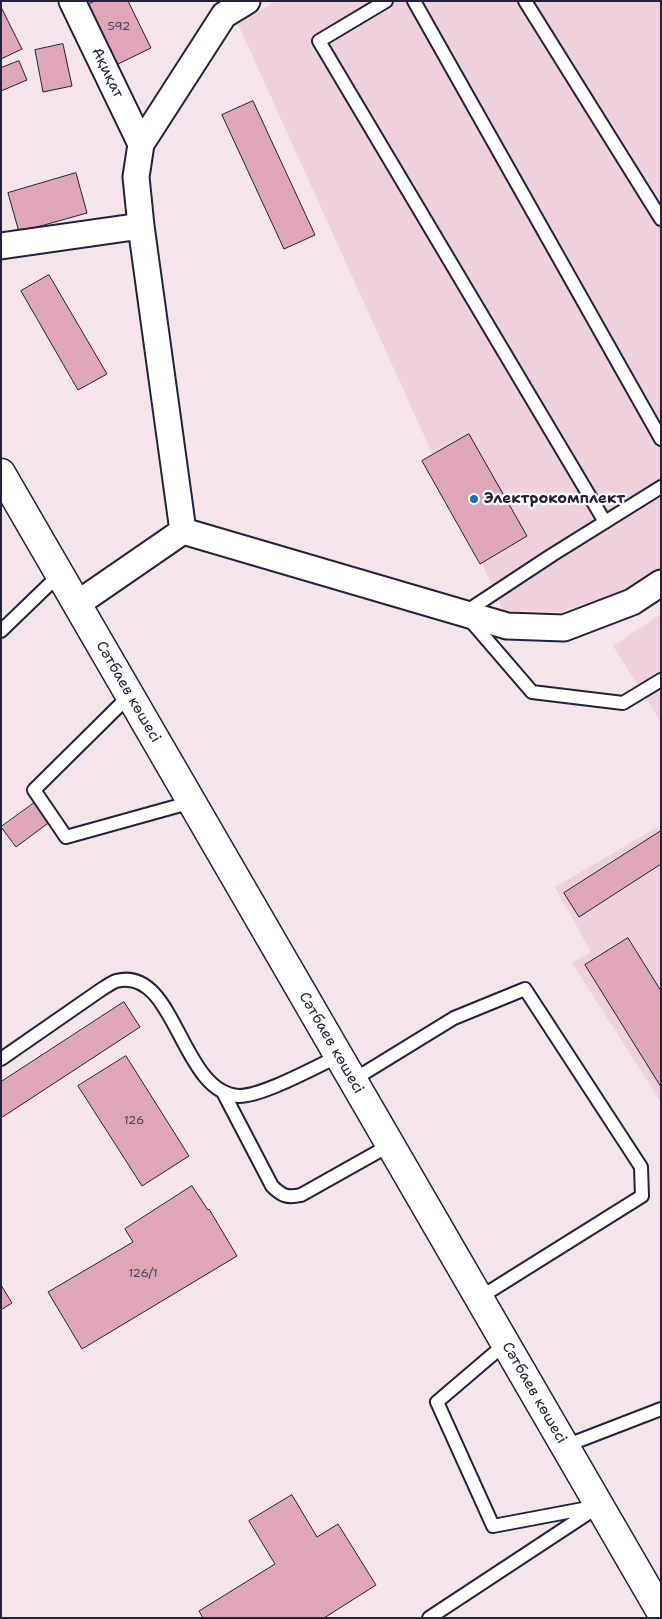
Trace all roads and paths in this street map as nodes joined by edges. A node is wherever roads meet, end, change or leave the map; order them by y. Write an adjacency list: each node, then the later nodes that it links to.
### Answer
1 (72, 1): 6 (street, Ақиқат)
2 (247, 1): 6 (street)
3 (386, 1): 13 (lane)
4 (414, 1): 10 (lane)
5 (525, 1): 7 (lane)
6 (141, 144): 8 (street)
7 (661, 219)
8 (141, 226): 9 (street); 14 (street)
9 (1, 246)
10 (661, 439)
11 (1, 474): 15 (main road, Сәтбаев көшесі)
12 (661, 487): 13 (lane)
13 (605, 522): 18 (lane)
14 (183, 531): 17 (street); 18 (street)
15 (60, 574): 17 (main road, Сәтбаев көшесі); 19 (lane)
16 (661, 583): 18 (street)
17 (77, 604): 21 (main road, Сәтбаев көшесі)
18 (464, 613): 20 (lane)
19 (1, 631)
20 (661, 680)
21 (130, 695): 22 (main road, Сәтбаев көшесі); 22 (lane)
22 (192, 802): 23 (main road, Сәтбаев көшесі)
23 (339, 1056): 25 (main road, Сәтбаев көшесі); 26 (lane)
24 (1, 1059): 26 (lane)
25 (353, 1080): 27 (main road, Сәтбаев көшесі); 28 (lane)
26 (223, 1092): 27 (lane)
27 (390, 1145): 28 (main road, Сәтбаев көшесі)
28 (479, 1298): 29 (main road, Сәтбаев көшесі)
29 (505, 1344): 31 (main road, Сәтбаев көшесі); 32 (lane)
30 (661, 1409): 31 (lane)
31 (565, 1446): 32 (main road, Сәтбаев көшесі)
32 (599, 1506): 33 (main road, Сәтбаев көшесі); 34 (lane)
33 (661, 1612)
34 (429, 1618)

